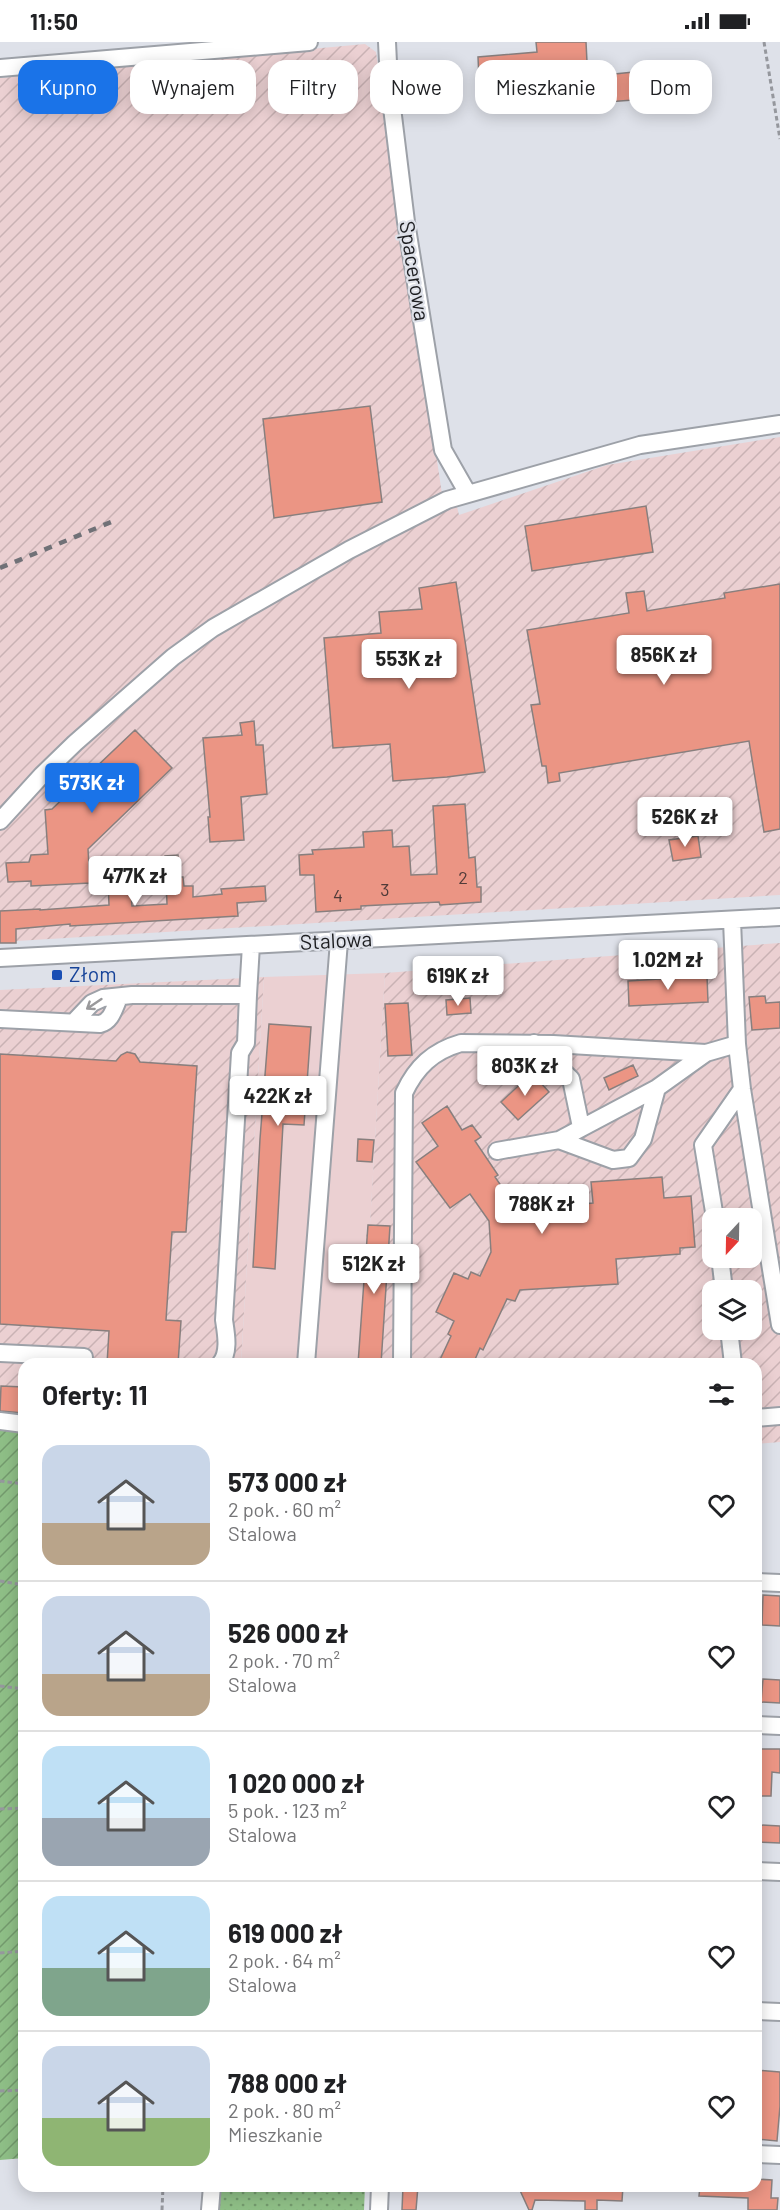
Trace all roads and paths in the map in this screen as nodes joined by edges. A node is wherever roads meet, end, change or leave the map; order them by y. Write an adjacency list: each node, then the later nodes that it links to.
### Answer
1 (309, 42): 4 (street)
2 (387, 42): 7 (street, Spacerowa)
3 (764, 42): 5 (path)
4 (0, 68)
5 (780, 139)
6 (780, 424): 7 (street)
7 (467, 492): 8 (street)
8 (0, 821)
9 (780, 917): 10 (street, Stalowa)
10 (732, 920): 11 (street, Stalowa); 19 (street)
11 (339, 941): 12 (street, Stalowa); 32 (street)
12 (251, 945): 13 (street, Stalowa); 14 (street)
13 (0, 958)
14 (248, 995): 15 (street); 31 (street)
15 (119, 998): 17 (street, one-way to 17); 17 (street)
16 (0, 1019): 17 (street)
17 (76, 1022)
18 (534, 1043): 20 (street); 23 (street); 33 (street)
19 (737, 1044): 20 (street); 22 (street)
20 (706, 1053): 21 (street)
21 (657, 1088): 23 (street); 24 (street)
22 (742, 1089): 26 (street); 27 (street)
23 (581, 1127): 24 (street)
24 (560, 1140): 25 (street)
25 (497, 1151)
26 (713, 1208)
27 (780, 1324)
28 (730, 1340): 34 (street)
29 (0, 1353): 30 (street)
30 (84, 1357)
31 (224, 1358)
32 (306, 1358)
33 (402, 1358)
34 (732, 1358)
35 (780, 1416): 36 (street)
36 (762, 1418)
37 (0, 1421): 38 (street)
38 (18, 1423)
39 (0, 1481): 40 (path)
40 (18, 1483)
41 (0, 1581): 44 (path)
42 (762, 1582): 43 (street)
43 (780, 1583)
44 (18, 1584)
45 (0, 1686): 46 (path)
46 (18, 1688)
47 (762, 1725): 48 (street)
48 (780, 1726)
49 (18, 1808): 50 (path)
50 (0, 1809)
51 (762, 1871): 52 (street)
52 (780, 1872)
53 (18, 1952): 54 (path)
54 (0, 1953)
55 (762, 2011): 56 (street)
56 (780, 2012)
57 (18, 2090): 58 (path)
58 (0, 2091)
59 (762, 2154): 60 (street)
60 (780, 2155)
61 (163, 2192): 64 (path)
62 (212, 2192): 65 (street)
63 (380, 2192): 66 (street)
64 (162, 2210)
65 (210, 2210)
66 (379, 2210)

